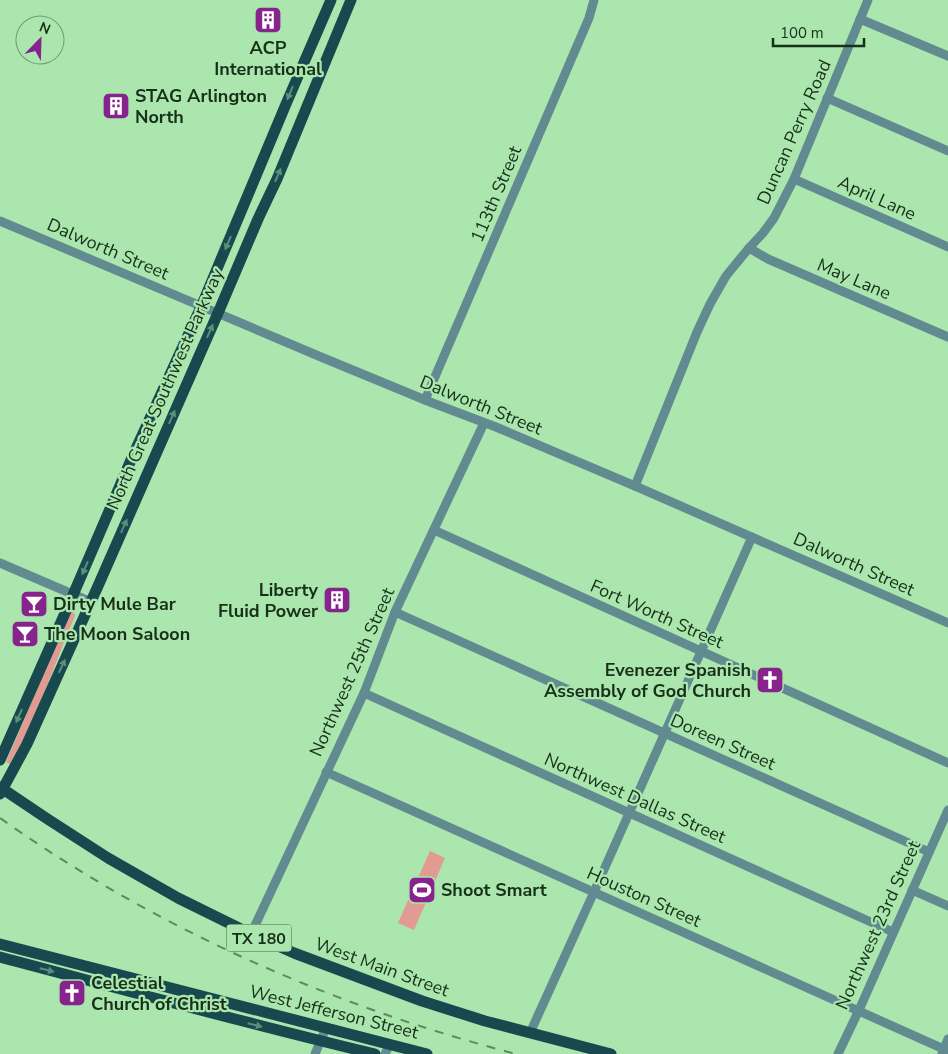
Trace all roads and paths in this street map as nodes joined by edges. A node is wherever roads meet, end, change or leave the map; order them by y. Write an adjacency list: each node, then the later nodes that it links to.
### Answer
1 (331, 0): 13 (main road, North Great Southwest Parkway, one-way to 13)
2 (352, 0): 14 (main road, North Great Southwest Parkway, one-way to 2)
3 (594, 0): 16 (street, 113th Street)
4 (868, 0): 5 (street, Duncan Perry Road)
5 (860, 18): 6 (street); 7 (street, Duncan Perry Road)
6 (948, 56)
7 (827, 98): 8 (street); 9 (street, Duncan Perry Road)
8 (948, 151)
9 (794, 180): 11 (street, April Lane); 12 (street, Duncan Perry Road)
10 (0, 221): 13 (street, Dalworth Street)
11 (948, 247)
12 (749, 248): 15 (street, May Lane); 18 (street, Duncan Perry Road)
13 (201, 306): 14 (street, Dalworth Street); 21 (main road, North Great Southwest Parkway)
14 (218, 314): 16 (street, Dalworth Street); 22 (main road, North Great Southwest Parkway, one-way to 14)
15 (948, 337)
16 (425, 400): 17 (street, Dalworth Street)
17 (484, 423): 18 (street, Dalworth Street); 19 (street, Northwest 25th Street)
18 (636, 486): 20 (street, Dalworth Street)
19 (434, 530): 26 (street, Northwest 25th Street); 28 (street, Fort Worth Street)
20 (752, 537): 27 (street, Dalworth Street); 28 (street)
21 (93, 549): 22 (main road); 24 (main road, North Great Southwest Parkway, one-way to 24)
22 (111, 557): 25 (main road, North Great Southwest Parkway)
23 (0, 563): 24 (street)
24 (74, 595): 25 (street); 31 (main road, North Great Southwest Parkway, one-way to 31)
25 (91, 602): 35 (main road, North Great Southwest Parkway, one-way to 25)
26 (395, 612): 29 (street, Northwest 25th Street); 30 (street, Doreen Street)
27 (948, 623)
28 (701, 652): 30 (street); 33 (street, Fort Worth Street)
29 (364, 693): 34 (street, Northwest 25th Street); 37 (street, Northwest Dallas Street)
30 (664, 733): 37 (street); 38 (street, Doreen Street)
31 (2, 751): 32 (main road, North Great Southwest Parkway)
32 (0, 760)
33 (948, 763)
34 (326, 772): 40 (street, Houston Street); 43 (street, Northwest 25th Street)
35 (1, 790): 43 (main road, West Main Street / TX 180)
36 (948, 810): 38 (street, Northwest 23rd Street)
37 (628, 813): 40 (street); 42 (street, Northwest Dallas Street)
38 (929, 852): 39 (street, Northwest 23rd Street)
39 (912, 890): 41 (street); 42 (street, Northwest 23rd Street)
40 (594, 892): 51 (street, Houston Street); 55 (street)
41 (948, 906)
42 (894, 932): 51 (street, Northwest 23rd Street)
43 (251, 934): 55 (main road, West Main Street / TX 180)
44 (0, 944): 45 (main road, West Jefferson Street)
45 (17, 948): 47 (main road); 48 (main road, West Jefferson Street)
46 (0, 957): 47 (main road, West Jefferson Street)
47 (13, 961): 49 (main road, West Jefferson Street, one-way to 49)
48 (106, 971): 49 (main road); 50 (main road, West Jefferson Street)
49 (103, 984): 52 (main road, West Jefferson Street)
50 (224, 1002): 52 (main road); 53 (main road, West Jefferson Street)
51 (858, 1010): 60 (street, Houston Street); 65 (street, Northwest 23rd Street)
52 (221, 1016): 56 (main road, West Jefferson Street, one-way to 56)
53 (297, 1020): 54 (main road, West Jefferson Street); 56 (main road)
54 (326, 1028): 58 (street); 59 (main road, West Jefferson Street)
55 (530, 1033): 64 (main road, West Main Street / TX 180)
56 (292, 1035): 58 (main road, West Jefferson Street)
57 (948, 1039): 60 (street)
58 (321, 1041): 61 (street); 62 (main road, West Jefferson Street)
59 (388, 1049): 63 (main road, West Jefferson Street)
60 (944, 1051)
61 (315, 1054)
62 (375, 1054)
63 (427, 1054)
64 (611, 1054)
65 (838, 1054)

